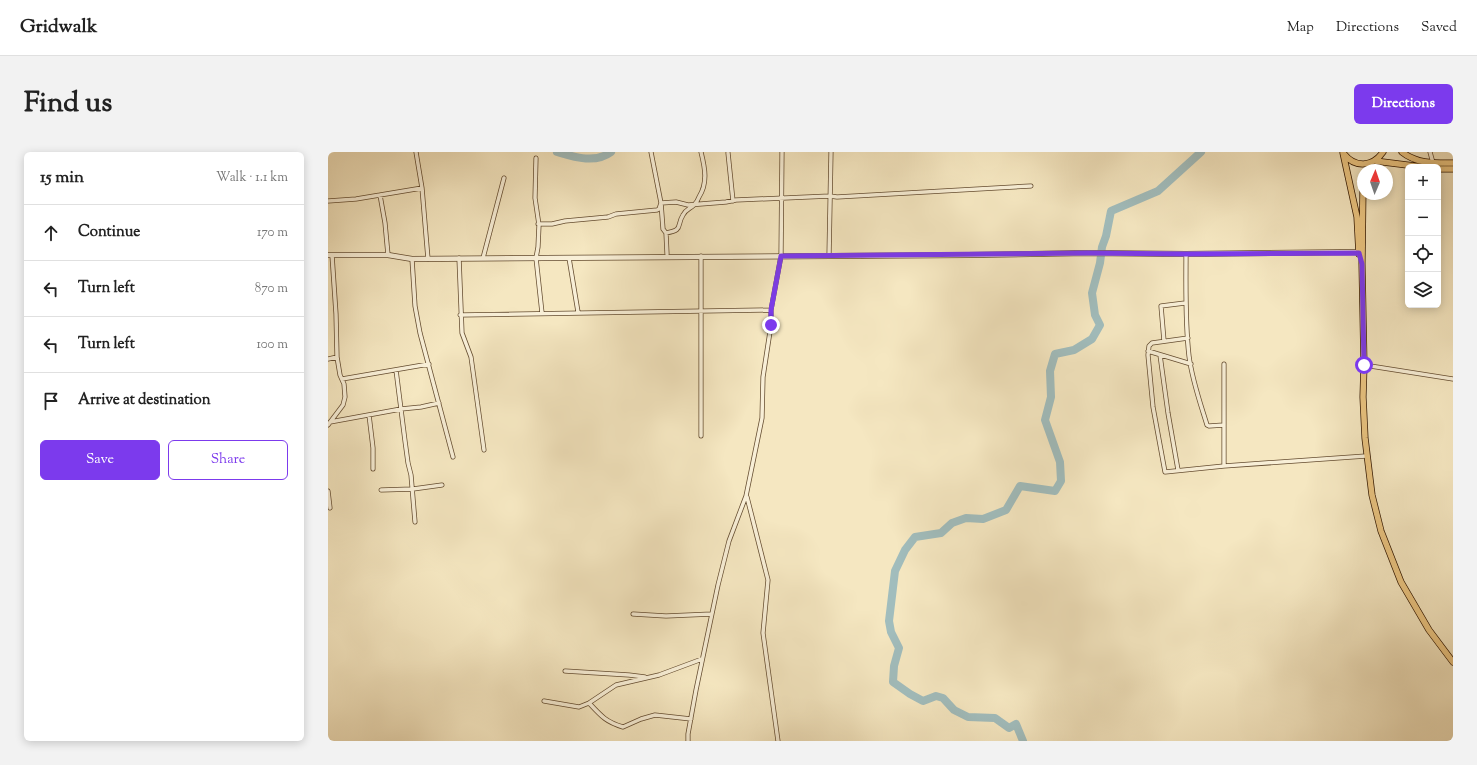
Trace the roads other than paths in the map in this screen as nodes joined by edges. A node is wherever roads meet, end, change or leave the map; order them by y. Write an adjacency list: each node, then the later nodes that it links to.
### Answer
1 (416, 152): 24 (street)
2 (651, 152): 31 (street)
3 (701, 152): 32 (street)
4 (782, 152): 27 (street)
5 (831, 152): 26 (street)
6 (1343, 152): 13 (main road); 35 (main road)
7 (1383, 152): 14 (main road)
8 (1402, 152): 15 (main road)
9 (1430, 152): 16 (street)
10 (728, 153): 30 (street)
11 (536, 158): 33 (street)
12 (1453, 163): 17 (main road)
13 (1358, 164)
14 (1372, 164)
15 (1430, 164)
16 (1433, 164)
17 (1441, 164)
18 (1393, 166): 19 (main road)
19 (1405, 166)
20 (1441, 168): 21 (main road)
21 (1453, 169)
22 (504, 178): 44 (street)
23 (1031, 186): 26 (street)
24 (422, 188): 25 (street); 48 (street)
25 (380, 196): 29 (street); 38 (street)
26 (830, 196): 27 (street); 42 (street)
27 (781, 198): 30 (street); 41 (street)
28 (1362, 200): 35 (main road)
29 (328, 201)
30 (733, 201): 32 (street)
31 (661, 203): 32 (street); 33 (street); 34 (street)
32 (695, 205): 34 (street)
33 (538, 224): 45 (street)
34 (666, 233): 36 (street)
35 (1361, 252): 37 (street); 64 (main road)
36 (667, 254)
37 (1186, 254): 42 (street); 49 (street)
38 (388, 255): 39 (street); 47 (street)
39 (330, 256): 59 (street)
40 (701, 256): 41 (street); 46 (street); 51 (street)
41 (781, 256): 42 (street); 50 (street)
42 (829, 256)
43 (459, 258): 44 (street); 48 (street); 54 (street)
44 (483, 258): 45 (street)
45 (536, 258): 46 (street); 53 (street)
46 (569, 258): 52 (street)
47 (412, 259): 48 (street); 61 (street)
48 (428, 259)
49 (1186, 303): 55 (street); 56 (street)
50 (771, 310): 51 (street); 87 (street)
51 (702, 311): 52 (street); 76 (street)
52 (578, 312): 53 (street)
53 (542, 313): 54 (street)
54 (460, 315): 77 (street)
55 (1188, 338): 56 (street); 62 (street)
56 (1164, 341): 57 (street)
57 (1148, 351): 58 (street); 82 (street)
58 (1160, 355): 62 (street); 82 (street)
59 (337, 357): 60 (street); 67 (street)
60 (328, 359)
61 (429, 364): 65 (street); 69 (street)
62 (1191, 364): 75 (street)
63 (1224, 364): 75 (street)
64 (1364, 365): 68 (street); 78 (main road)
65 (396, 370): 67 (street); 70 (street)
66 (1453, 374): 68 (street)
67 (342, 379): 73 (street)
68 (1453, 379)
69 (439, 403): 70 (street); 79 (street)
70 (401, 409): 71 (street); 84 (street)
71 (369, 415): 74 (street); 81 (street)
72 (328, 416): 73 (street)
73 (334, 417): 74 (street)
74 (329, 424)
75 (1224, 425): 80 (street)
76 (701, 436)
77 (484, 450)
78 (1366, 456): 80 (street); 93 (main road)
79 (453, 457)
80 (1224, 466): 82 (street)
81 (373, 469)
82 (1178, 470)
83 (442, 485): 84 (street)
84 (413, 489): 85 (street); 89 (street)
85 (381, 490)
86 (328, 491): 88 (street)
87 (746, 496): 91 (street); 100 (street)
88 (330, 508)
89 (415, 522)
90 (633, 614): 91 (street)
91 (712, 614): 92 (street)
92 (702, 659): 95 (street); 98 (street)
93 (1453, 662)
94 (565, 671): 95 (street)
95 (648, 678): 97 (street)
96 (544, 701): 97 (street)
97 (590, 703): 98 (street)
98 (691, 719): 99 (street)
99 (688, 741)
100 (778, 741)

